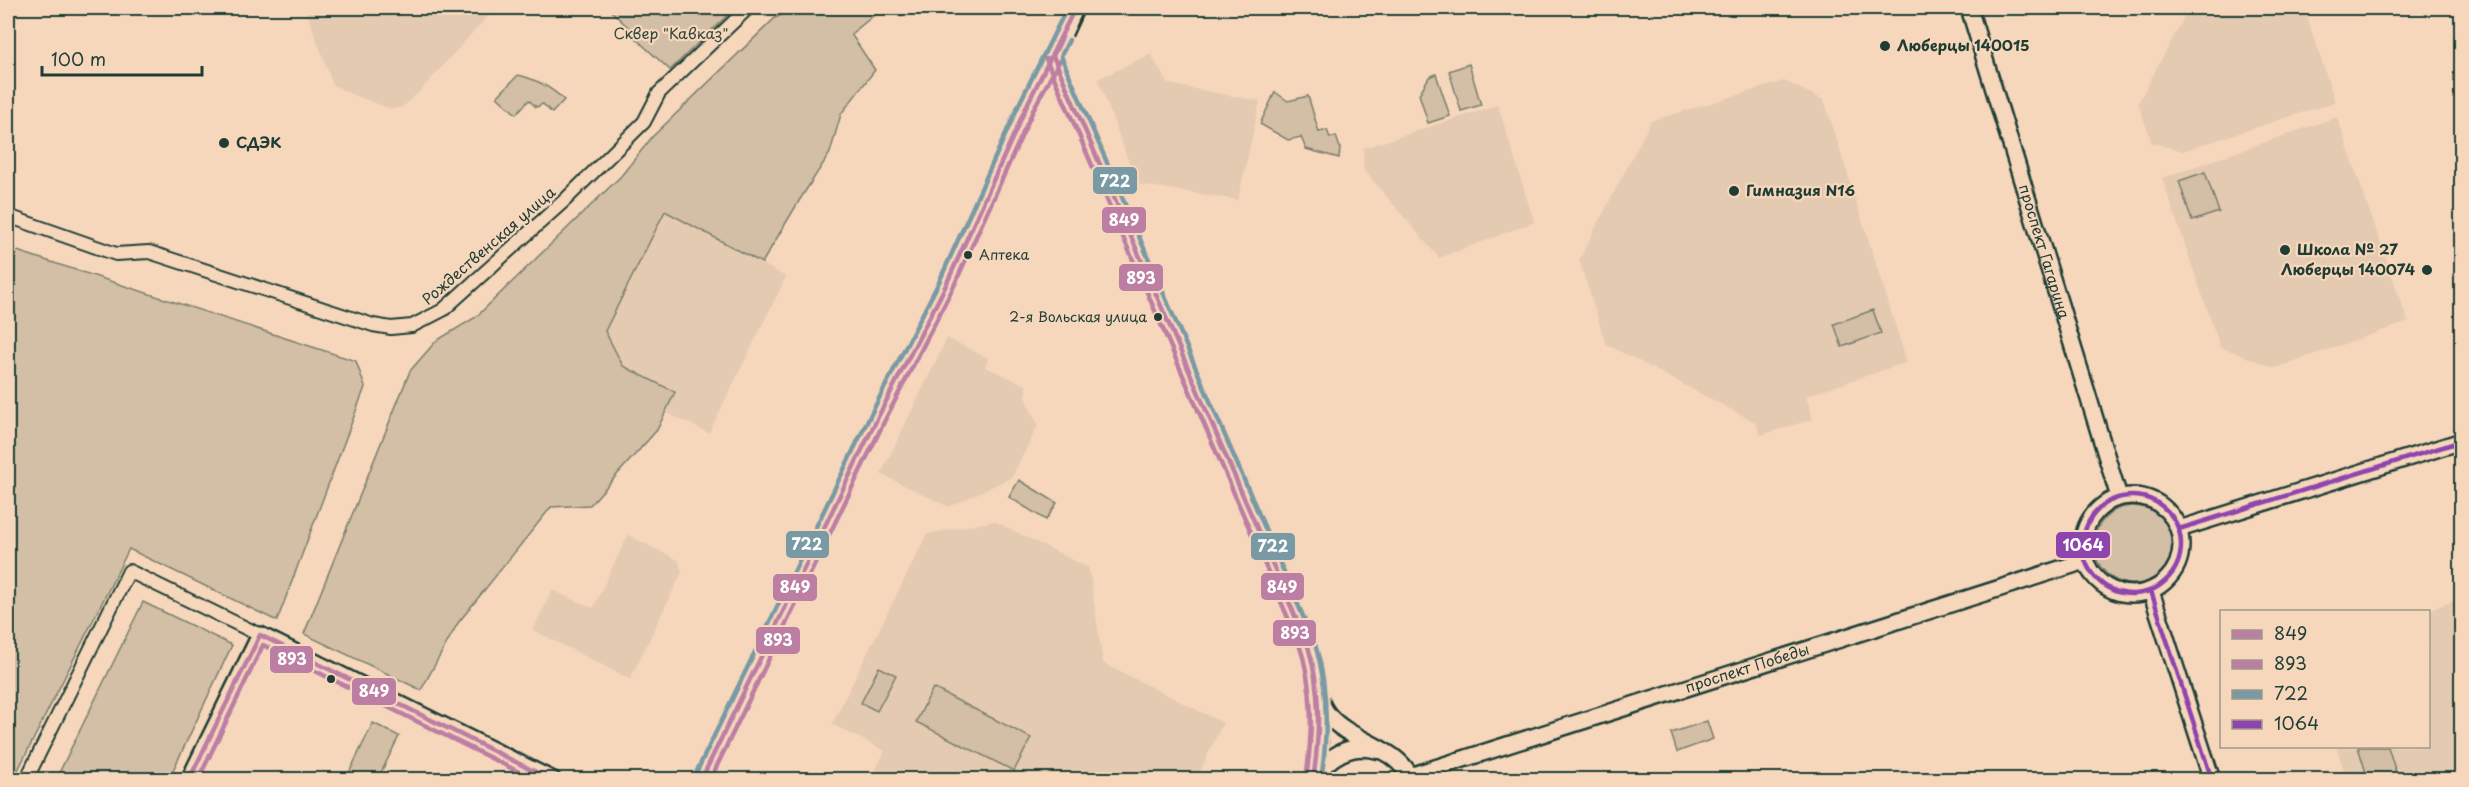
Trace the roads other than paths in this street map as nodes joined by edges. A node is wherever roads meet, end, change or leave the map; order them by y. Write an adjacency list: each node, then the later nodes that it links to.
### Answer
1 (748, 8): 5 (street, Рождественская улица)
2 (1075, 8): 4 (main road)
3 (1969, 8): 7 (street, проспект Гагарина)
4 (1053, 56): 12 (main road); 18 (street)
5 (8, 216)
6 (2462, 441): 8 (street)
7 (2119, 497): 8 (street); 9 (street)
8 (2179, 529): 10 (street)
9 (2085, 561): 10 (street); 14 (street, проспект Победы)
10 (2151, 591): 20 (street)
11 (260, 635): 15 (street); 16 (street); 17 (street)
12 (1315, 679): 13 (main road); 19 (main road)
13 (1387, 753): 14 (main road); 19 (main road)
14 (1411, 778)
15 (26, 780)
16 (189, 780)
17 (553, 780)
18 (701, 780)
19 (1313, 780)
20 (2212, 780)

